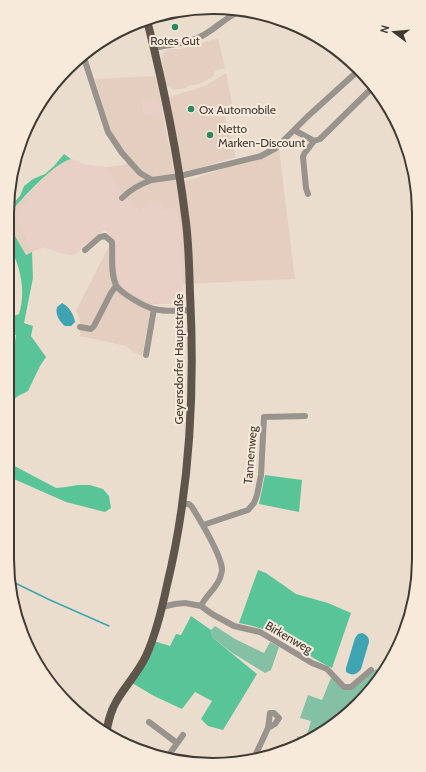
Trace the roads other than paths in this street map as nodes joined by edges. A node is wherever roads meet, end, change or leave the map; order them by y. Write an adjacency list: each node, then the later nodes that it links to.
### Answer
1 (232, 15): 3 (street)
2 (148, 25): 3 (main road, Geyersdorfer Hauptstraße)
3 (154, 48): 9 (main road, Geyersdorfer Hauptstraße)
4 (85, 61): 10 (street)
5 (355, 73): 7 (street)
6 (370, 90): 8 (street)
7 (294, 130): 8 (street); 9 (street)
8 (314, 142): 11 (street)
9 (180, 176): 10 (street); 16 (main road, Geyersdorfer Hauptstraße)
10 (152, 180): 12 (street)
11 (308, 194)
12 (122, 198)
13 (85, 250): 14 (street)
14 (116, 286): 15 (street); 17 (street)
15 (154, 309): 16 (street); 18 (street)
16 (191, 310): 20 (main road, Geyersdorfer Hauptstraße)
17 (80, 327)
18 (146, 355)
19 (305, 416): 21 (street, Tannenweg)
20 (183, 504): 21 (street); 23 (main road, Geyersdorfer Hauptstraße)
21 (203, 525): 22 (street)
22 (201, 606): 23 (street, Birkenweg); 24 (street, Birkenweg)
23 (162, 607): 26 (main road, Geyersdorfer Hauptstraße)
24 (371, 670)
25 (149, 722): 29 (street)
26 (108, 728)
27 (268, 728): 31 (street)
28 (183, 735): 29 (street)
29 (177, 744): 30 (street)
30 (170, 753)
31 (256, 753)

